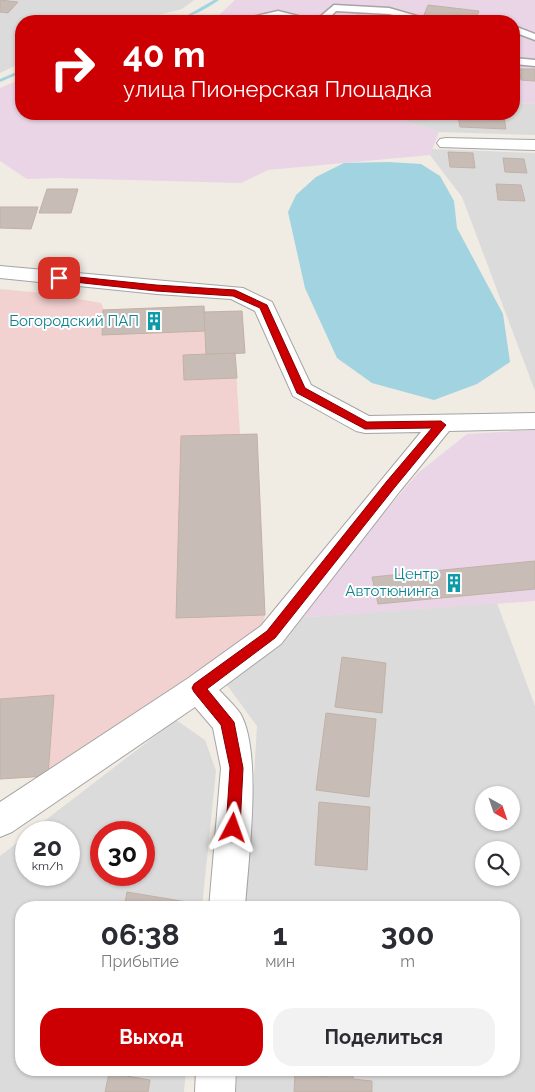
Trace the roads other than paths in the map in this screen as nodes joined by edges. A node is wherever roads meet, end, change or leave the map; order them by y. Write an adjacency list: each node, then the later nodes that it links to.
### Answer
1 (327, 15): 2 (lane)
2 (405, 15)
3 (520, 31): 4 (lane)
4 (535, 37)
5 (520, 62): 6 (lane)
6 (535, 63)
7 (446, 143): 8 (street)
8 (535, 145)
9 (0, 272): 11 (street)
10 (535, 421): 11 (street)
11 (441, 425): 12 (street)
12 (198, 688): 13 (street); 14 (street)
13 (0, 821)
14 (228, 901)
15 (216, 1076): 16 (street)
16 (215, 1092)

